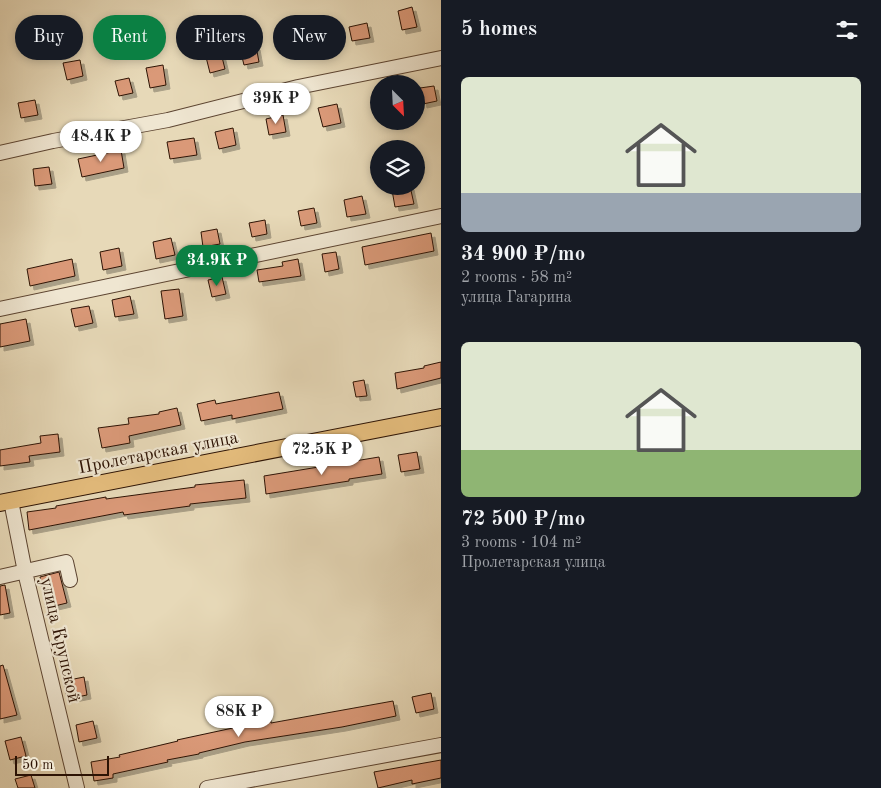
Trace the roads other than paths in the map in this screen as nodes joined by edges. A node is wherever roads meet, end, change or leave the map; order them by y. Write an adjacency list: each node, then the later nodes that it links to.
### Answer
1 (441, 58): 2 (street)
2 (0, 153)
3 (441, 216): 4 (street)
4 (0, 309)
5 (441, 417): 6 (main road, Пролетарская улица)
6 (5, 502): 7 (street, улица Крупской)
7 (25, 572): 8 (street); 9 (street); 11 (street, улица Крупской)
8 (0, 577)
9 (70, 580)
10 (441, 745): 12 (street)
11 (77, 788)
12 (207, 788)

